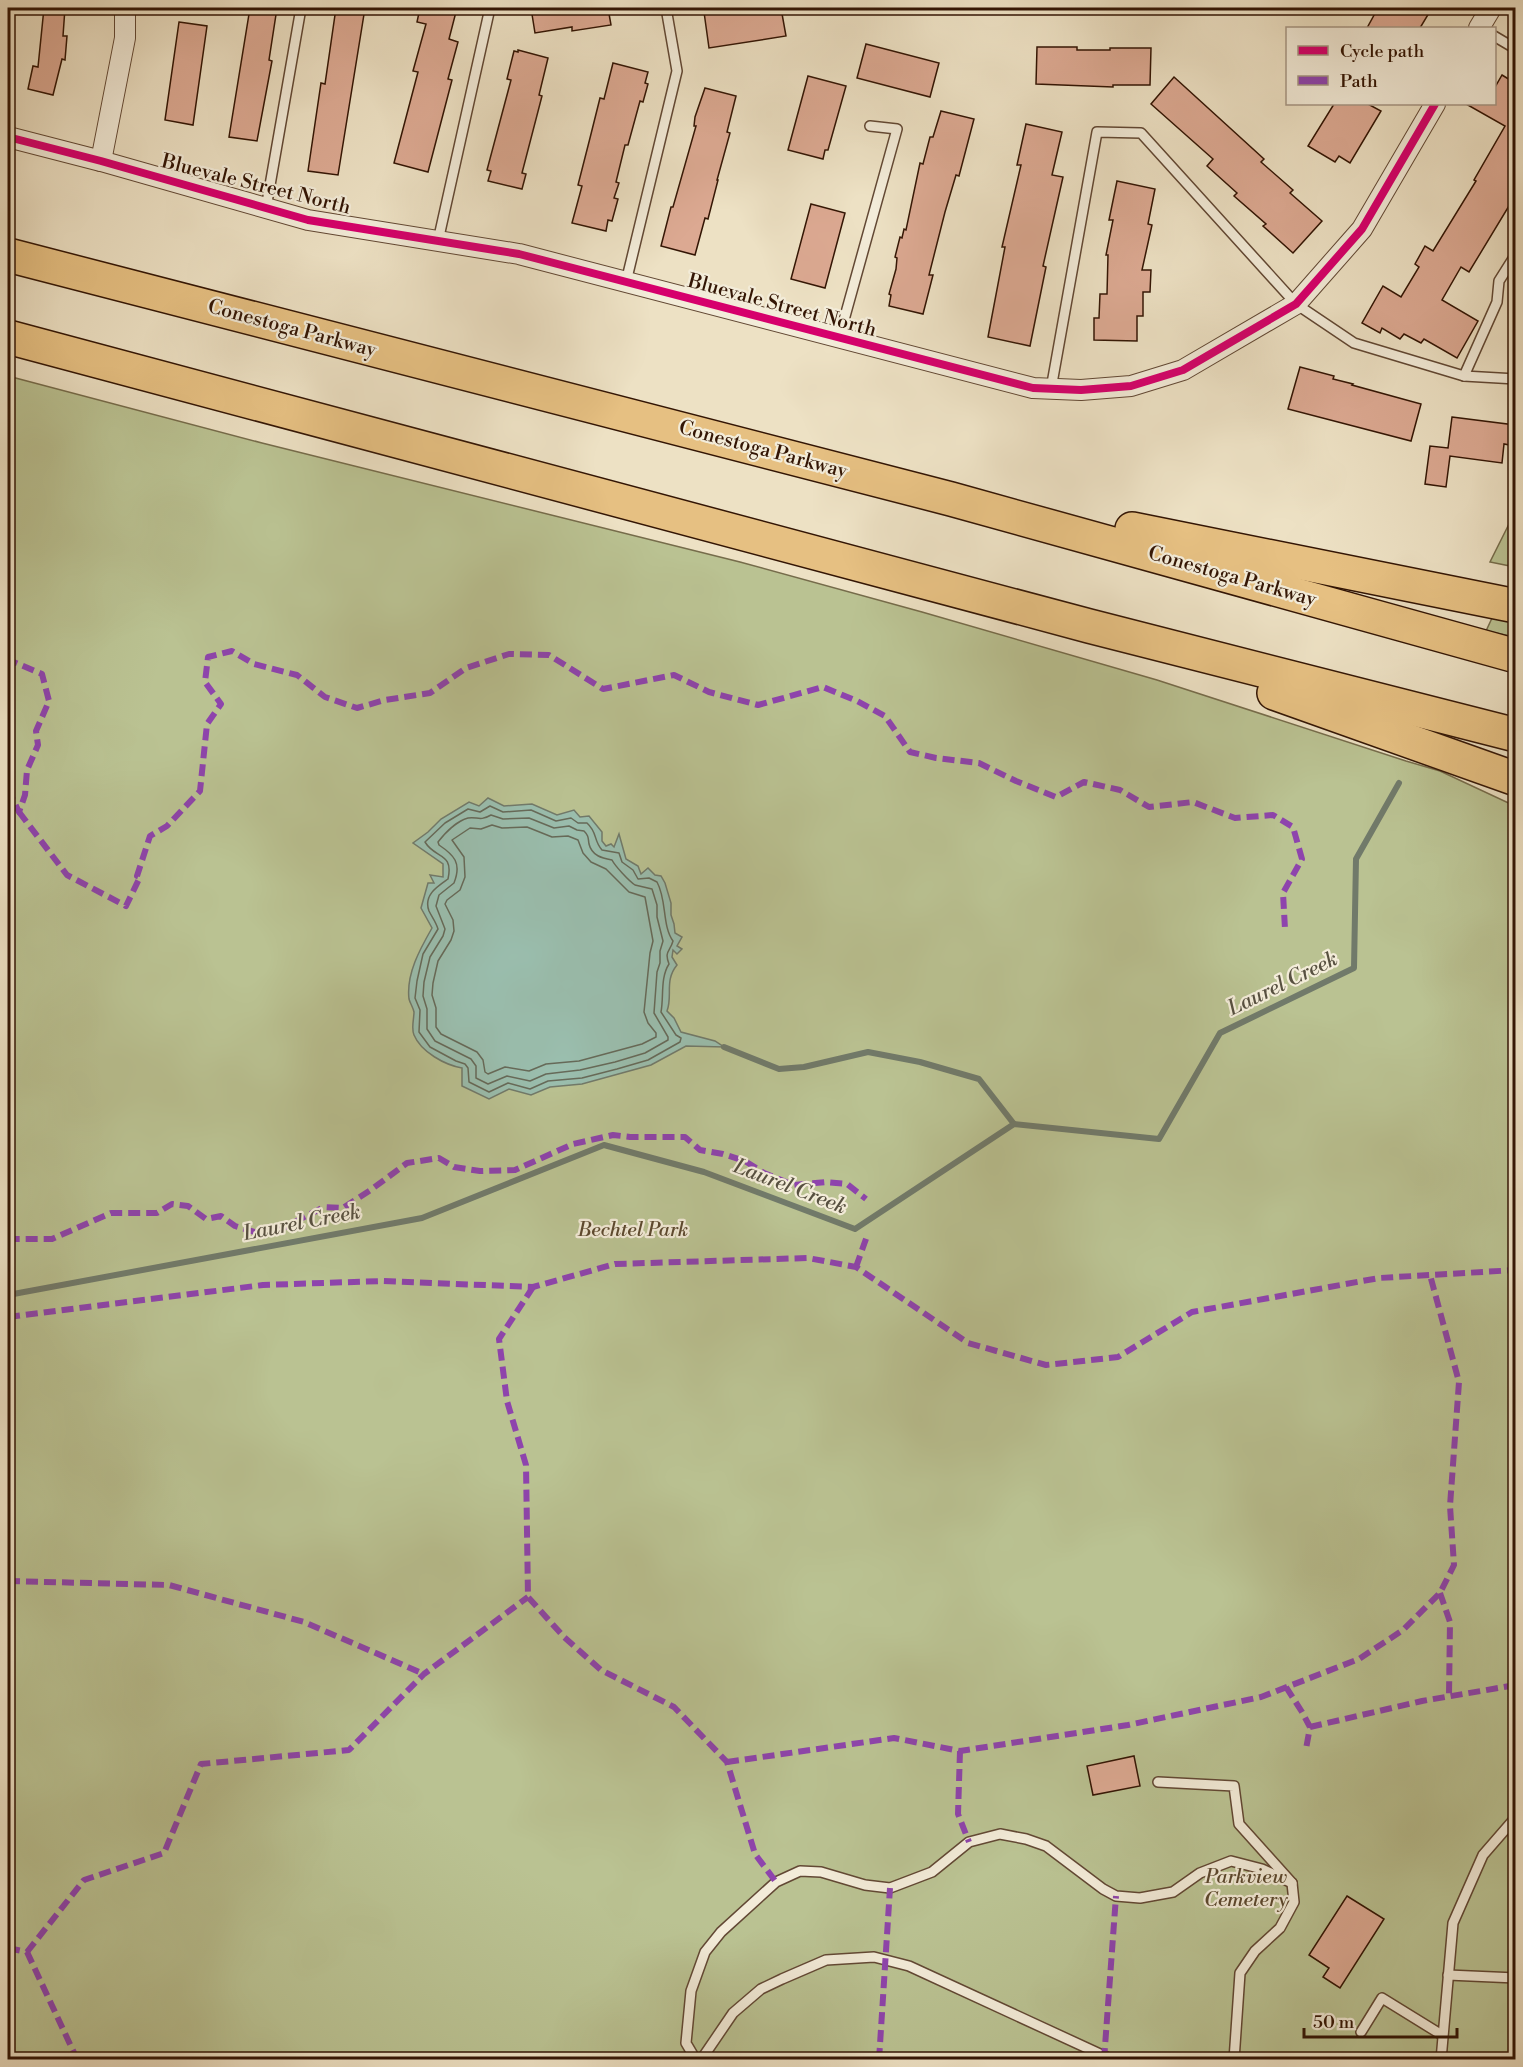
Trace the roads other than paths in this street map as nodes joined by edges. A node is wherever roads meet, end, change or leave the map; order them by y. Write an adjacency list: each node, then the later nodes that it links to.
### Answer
1 (125, 8): 12 (street)
2 (301, 8): 13 (lane)
3 (490, 8): 14 (lane)
4 (666, 8): 17 (lane)
5 (1491, 8): 6 (street)
6 (1485, 27)
7 (1496, 37): 8 (lane)
8 (1515, 49)
9 (1434, 105): 18 (street, Bluevale Street North)
10 (870, 126): 20 (lane)
11 (8, 137): 12 (street, Bluevale Street North)
12 (101, 161): 13 (street, Bluevale Street North)
13 (266, 208): 14 (street, Bluevale Street North)
14 (438, 241): 17 (street, Bluevale Street North)
15 (1515, 254): 21 (lane)
16 (8, 255): 24 (highway, Conestoga Parkway)
17 (626, 282): 20 (street, Bluevale Street North)
18 (1296, 304): 21 (lane); 23 (street, Bluevale Street North); 23 (lane)
19 (8, 338): 26 (highway)
20 (839, 338): 23 (street, Bluevale Street North)
21 (1464, 376): 22 (lane)
22 (1515, 379)
23 (1051, 389)
24 (951, 499): 25 (highway); 27 (highway, Conestoga Parkway)
25 (1515, 606)
26 (1089, 626): 28 (highway); 29 (highway)
27 (1515, 656)
28 (1515, 735)
29 (1515, 779)
30 (1158, 1782): 32 (lane)
31 (1515, 1817): 33 (lane)
32 (1292, 1883): 37 (lane); 40 (lane)
33 (1448, 1975): 34 (lane); 36 (lane)
34 (1515, 1978)
35 (1361, 2032): 36 (lane)
36 (1442, 2035): 41 (lane)
37 (696, 2060)
38 (701, 2060): 39 (lane)
39 (1113, 2060)
40 (1234, 2060)
41 (1441, 2060)

